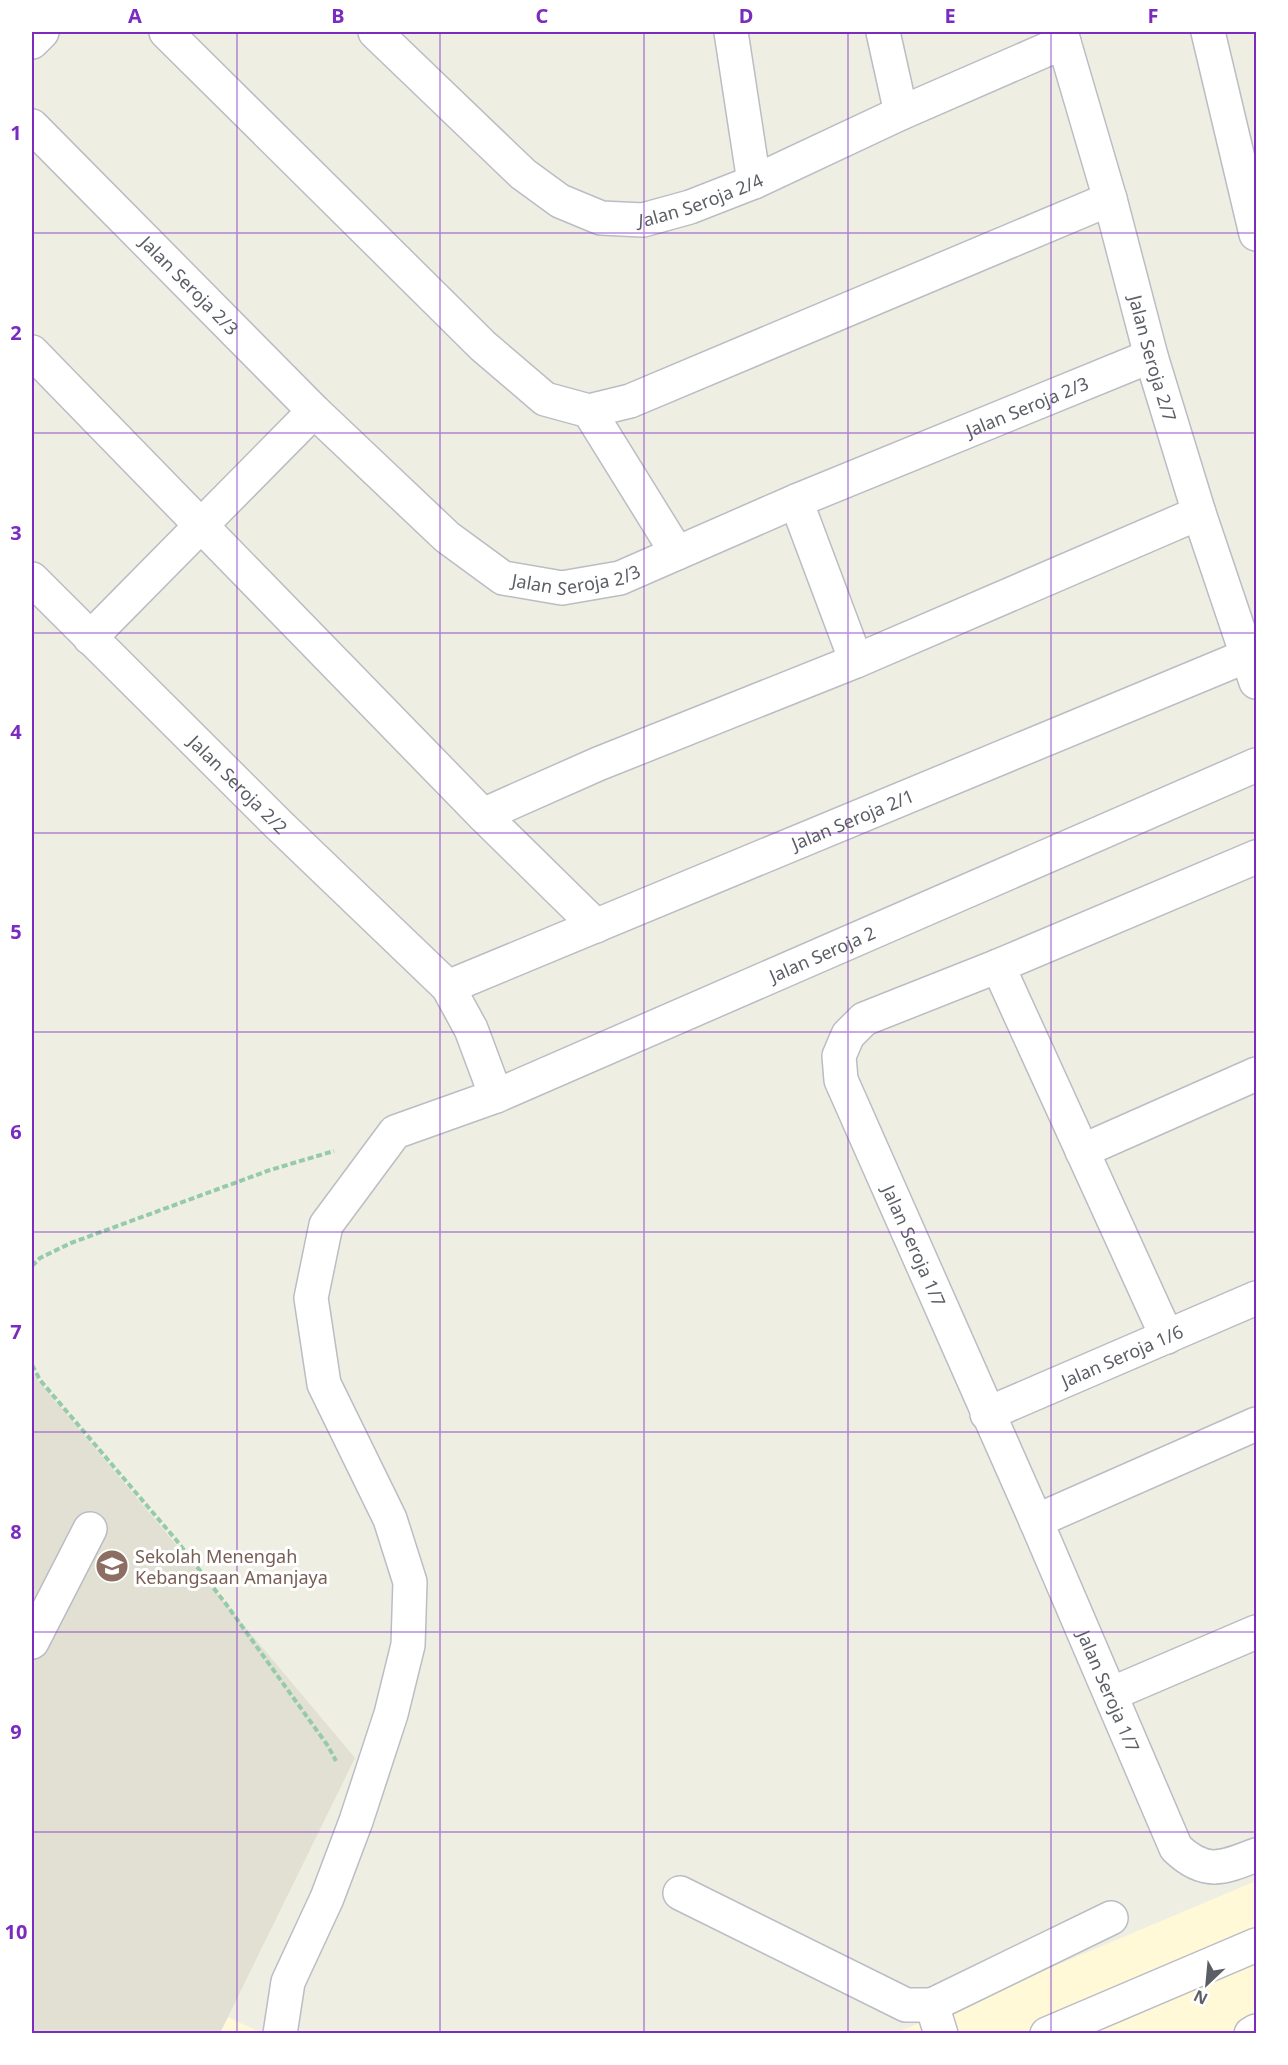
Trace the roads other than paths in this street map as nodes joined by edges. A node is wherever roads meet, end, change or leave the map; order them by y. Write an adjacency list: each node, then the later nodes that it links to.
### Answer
1 (42, 32): 8 (street)
2 (166, 32): 17 (street)
3 (375, 32): 11 (street, Jalan Seroja 2/4)
4 (730, 32): 11 (street)
5 (884, 32): 9 (street)
6 (1208, 32): 13 (street)
7 (1062, 37): 9 (street, Jalan Seroja 2/4); 12 (street, Jalan Seroja 2/7)
8 (32, 42)
9 (901, 113): 11 (street, Jalan Seroja 2/4)
10 (32, 126): 16 (street, Jalan Seroja 2/3)
11 (754, 182)
12 (1110, 199): 15 (street, Jalan Seroja 2/7); 17 (street)
13 (1257, 234)
14 (32, 352): 20 (street)
15 (1151, 356): 18 (street, Jalan Seroja 2/3); 19 (street, Jalan Seroja 2/7)
16 (314, 411): 20 (street); 21 (street, Jalan Seroja 2/3)
17 (589, 411): 21 (street)
18 (796, 501): 21 (street, Jalan Seroja 2/3); 24 (street)
19 (1199, 513): 24 (street); 25 (street, Jalan Seroja 2/7)
20 (202, 526): 23 (street); 27 (street)
21 (677, 553)
22 (32, 579): 23 (street, Jalan Seroja 2/2)
23 (90, 638): 31 (street, Jalan Seroja 2/2)
24 (856, 661): 27 (street)
25 (1254, 663): 29 (street, Jalan Seroja 2/1)
26 (1257, 765): 33 (street, Jalan Seroja 2)
27 (483, 815): 29 (street)
28 (1257, 857): 30 (street, Jalan Seroja 1/7)
29 (596, 926): 31 (street, Jalan Seroja 2/1)
30 (998, 966): 34 (street); 37 (street, Jalan Seroja 1/7)
31 (448, 987): 33 (street)
32 (1257, 1074): 34 (street)
33 (496, 1096): 50 (street, Jalan Seroja 2)
34 (1082, 1151): 36 (street)
35 (1257, 1298): 36 (street, Jalan Seroja 1/6)
36 (1167, 1337): 37 (street, Jalan Seroja 1/6)
37 (987, 1414): 39 (street, Jalan Seroja 1/7)
38 (1257, 1424): 39 (street)
39 (1036, 1521): 43 (street, Jalan Seroja 1/7)
40 (90, 1529): 42 (street)
41 (1257, 1632): 43 (street)
42 (32, 1642)
43 (1111, 1694): 44 (street, Jalan Seroja 1/7)
44 (1257, 1855)
45 (680, 1893): 48 (street)
46 (1111, 1918): 48 (street)
47 (1257, 1945): 51 (street)
48 (937, 2019)
49 (1257, 2031): 52 (street)
50 (280, 2034)
51 (1047, 2034)
52 (1251, 2034)

